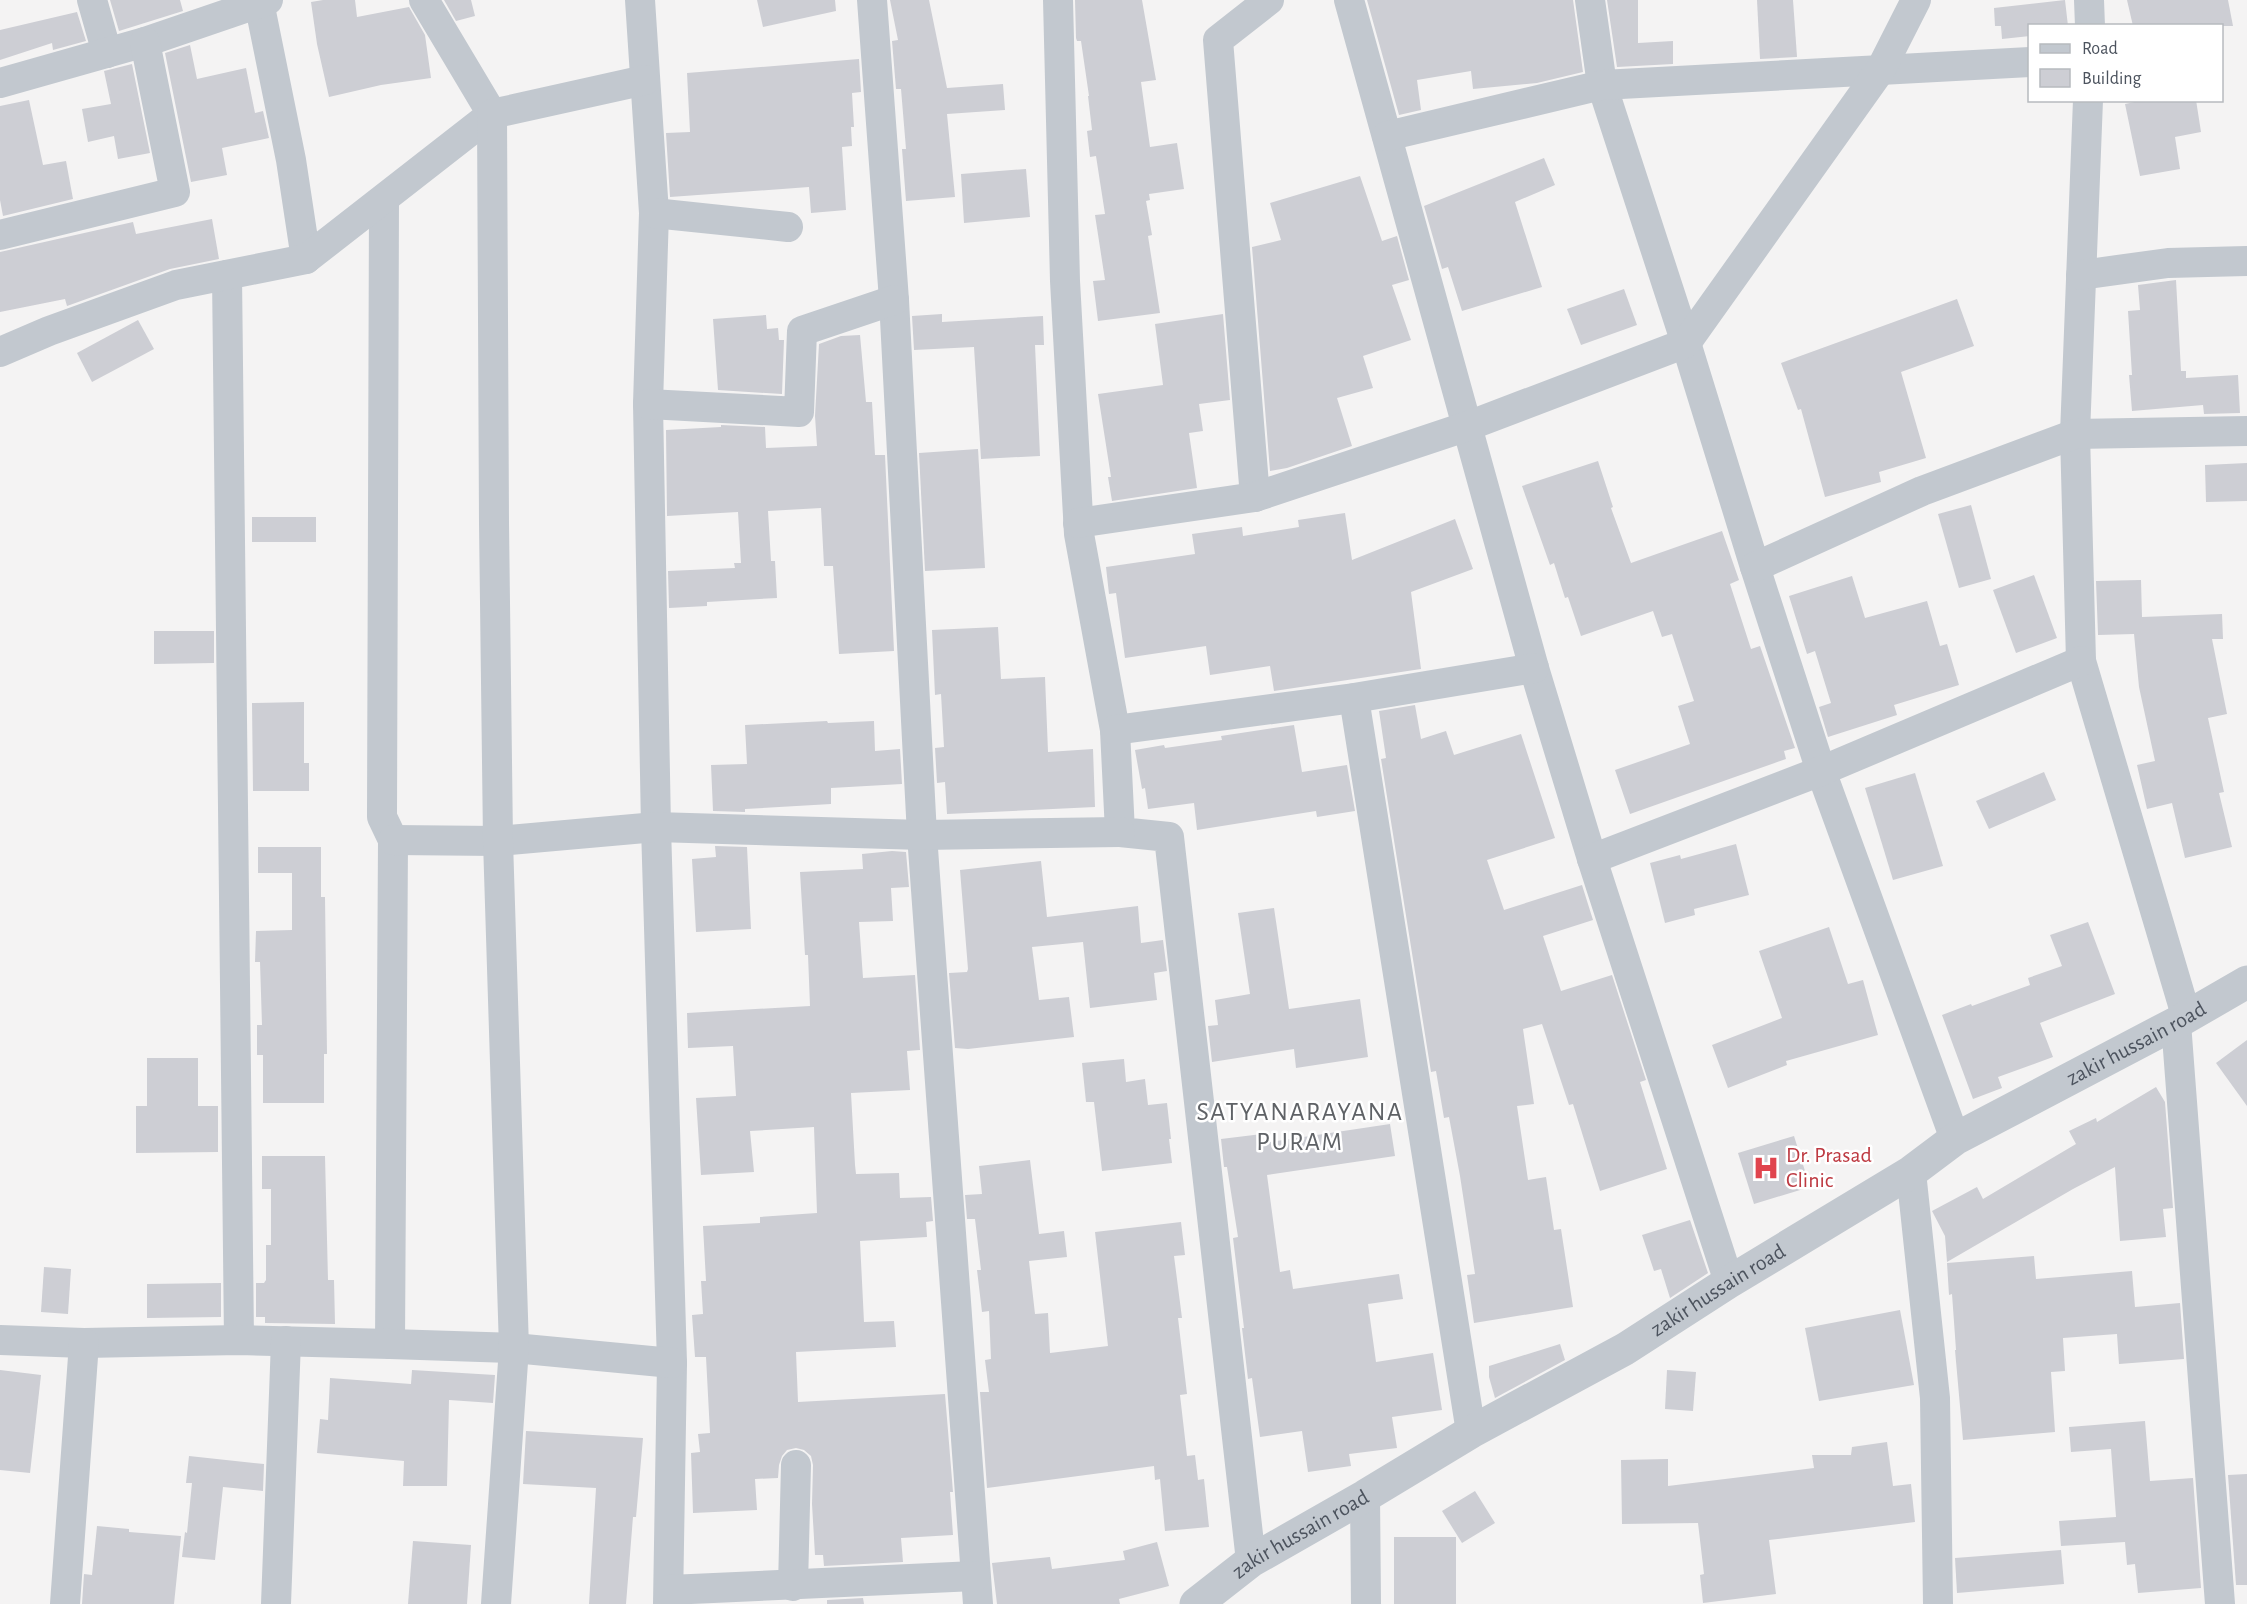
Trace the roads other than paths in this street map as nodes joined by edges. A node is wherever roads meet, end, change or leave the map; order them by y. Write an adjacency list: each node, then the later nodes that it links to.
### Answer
1 (92, 0): 14 (street)
2 (424, 0): 21 (street)
3 (640, 0): 17 (street)
4 (872, 0): 31 (street)
5 (1058, 0): 39 (street)
6 (1269, 0): 38 (street)
7 (1349, 0): 22 (street)
8 (1590, 0): 19 (street)
9 (1916, 0): 16 (street)
10 (2089, 0): 12 (street)
11 (263, 1): 13 (street); 27 (street)
12 (2090, 24)
13 (146, 42): 14 (street); 26 (street)
14 (107, 53): 18 (street)
15 (2028, 62): 16 (street)
16 (1881, 69): 19 (street); 32 (street)
17 (645, 81): 21 (street); 24 (street)
18 (0, 83)
19 (1602, 85): 22 (street); 32 (street)
20 (2088, 102): 29 (street)
21 (492, 114): 23 (street); 50 (street)
22 (1387, 136): 35 (street)
23 (384, 199): 27 (street); 49 (street)
24 (654, 213): 25 (street); 34 (street)
25 (788, 227)
26 (0, 235)
27 (306, 259): 30 (street)
28 (2247, 261): 29 (street)
29 (2081, 274): 37 (street)
30 (227, 275): 33 (street); 58 (street)
31 (894, 300): 34 (street); 48 (street)
32 (1686, 343): 35 (street); 40 (street)
33 (0, 352)
34 (648, 404): 46 (street)
35 (1468, 426): 38 (street); 42 (street)
36 (2247, 431): 37 (street)
37 (2075, 434): 40 (street); 41 (street)
38 (1255, 497): 39 (street)
39 (1078, 523): 44 (street)
40 (1755, 567): 45 (street)
41 (2081, 661): 45 (street); 53 (street)
42 (1534, 668): 43 (street); 51 (street)
43 (1354, 698): 44 (street); 64 (street)
44 (1115, 730): 47 (street)
45 (1821, 771): 51 (street); 54 (street)
46 (656, 827): 48 (street); 50 (street); 63 (street)
47 (1120, 832): 48 (street); 67 (street)
48 (922, 835): 69 (street)
49 (393, 840): 50 (street); 61 (street)
50 (498, 841): 62 (street)
51 (1592, 859): 56 (street)
52 (2247, 982): 53 (street, zakir hussain road)
53 (2181, 1019): 54 (street, zakir hussain road); 77 (street)
54 (1955, 1139): 55 (street, zakir hussain road)
55 (1911, 1172): 56 (street, zakir hussain road); 76 (street)
56 (1729, 1282): 64 (street, zakir hussain road)
57 (0, 1340): 60 (street)
58 (239, 1340): 59 (street); 60 (street)
59 (286, 1341): 61 (street); 72 (street)
60 (84, 1343): 71 (street)
61 (390, 1344): 62 (street)
62 (514, 1348): 63 (street); 73 (street)
63 (672, 1363): 70 (street)
64 (1471, 1432): 66 (street, zakir hussain road)
65 (796, 1465): 68 (street)
66 (1365, 1496): 67 (street, zakir hussain road); 75 (street)
67 (1251, 1561): 74 (street, zakir hussain road)
68 (793, 1586): 69 (street); 70 (street)
69 (976, 1590)
70 (668, 1597)
71 (65, 1604)
72 (276, 1604)
73 (496, 1604)
74 (1196, 1604)
75 (1366, 1604)
76 (1938, 1604)
77 (2220, 1604)

